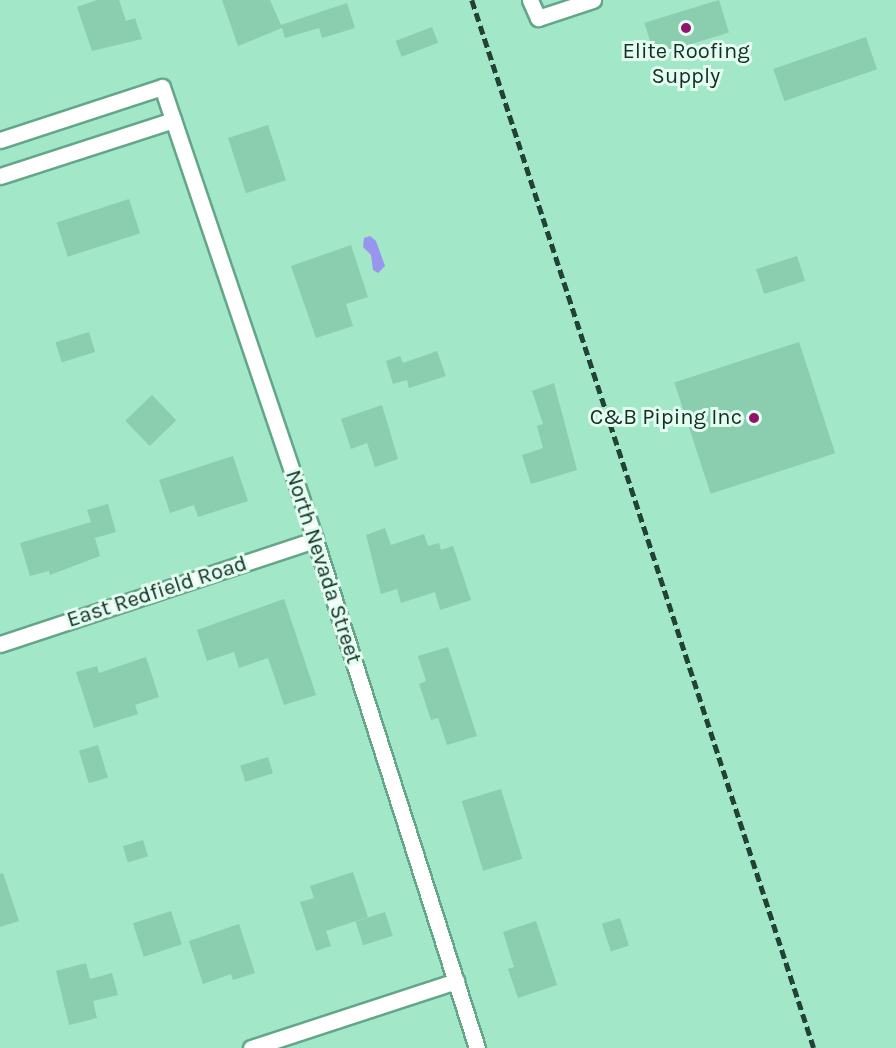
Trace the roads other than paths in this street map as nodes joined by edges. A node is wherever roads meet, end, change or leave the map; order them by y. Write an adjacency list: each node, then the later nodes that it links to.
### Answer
1 (530, 0): 2 (street)
2 (593, 0)
3 (173, 120): 4 (street, North Nevada Street); 5 (street); 6 (street, North Nevada Street)
4 (0, 140)
5 (0, 176)
6 (315, 540): 7 (street, East Redfield Road); 8 (street, North Nevada Street)
7 (0, 644)
8 (456, 981): 9 (street); 10 (street, North Nevada Street)
9 (251, 1048)
10 (477, 1048)

